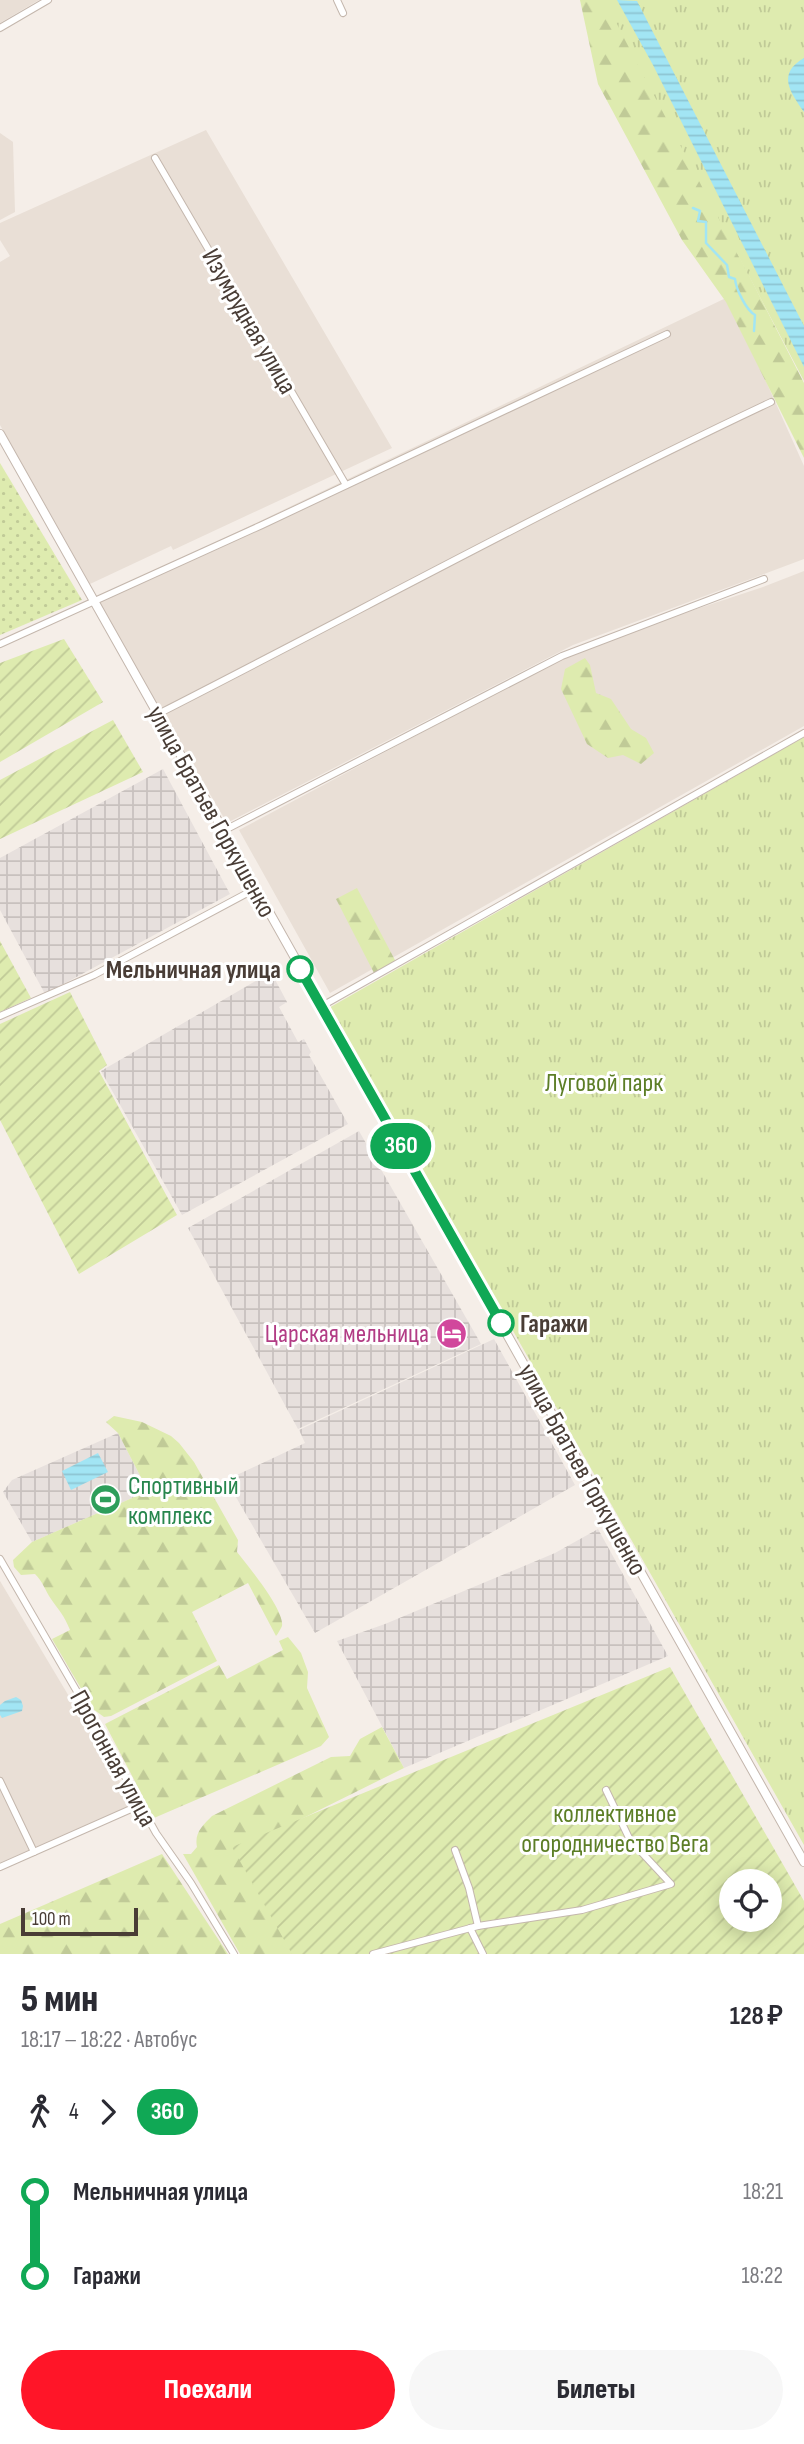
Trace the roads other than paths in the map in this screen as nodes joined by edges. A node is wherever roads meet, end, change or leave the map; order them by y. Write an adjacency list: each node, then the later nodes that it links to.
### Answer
1 (48, 0): 4 (street)
2 (337, 0): 3 (street)
3 (343, 13)
4 (0, 27)
5 (155, 158): 9 (street, Изумрудная улица)
6 (667, 334): 9 (street)
7 (771, 402): 13 (street)
8 (0, 434): 11 (street, улица Братьев Горкушенко)
9 (346, 485): 11 (street)
10 (764, 579): 15 (street)
11 (93, 598): 12 (street); 13 (street, улица Братьев Горкушенко)
12 (0, 643)
13 (158, 714): 15 (street, улица Братьев Горкушенко)
14 (804, 733): 17 (street)
15 (223, 831): 16 (street, улица Братьев Горкушенко)
16 (255, 889): 17 (street, улица Братьев Горкушенко); 18 (street)
17 (321, 1006): 25 (street, улица Братьев Горкушенко)
18 (0, 1016)
19 (0, 1559): 22 (street, Прогонная улица)
20 (0, 1782): 24 (street)
21 (606, 1790): 27 (street)
22 (140, 1805): 24 (street); 28 (street, Прогонная улица)
23 (455, 1850): 27 (street)
24 (34, 1852): 26 (street)
25 (804, 1862)
26 (0, 1867)
27 (474, 1927): 29 (street); 30 (street)
28 (234, 1954)
29 (373, 1954)
30 (483, 1954)

